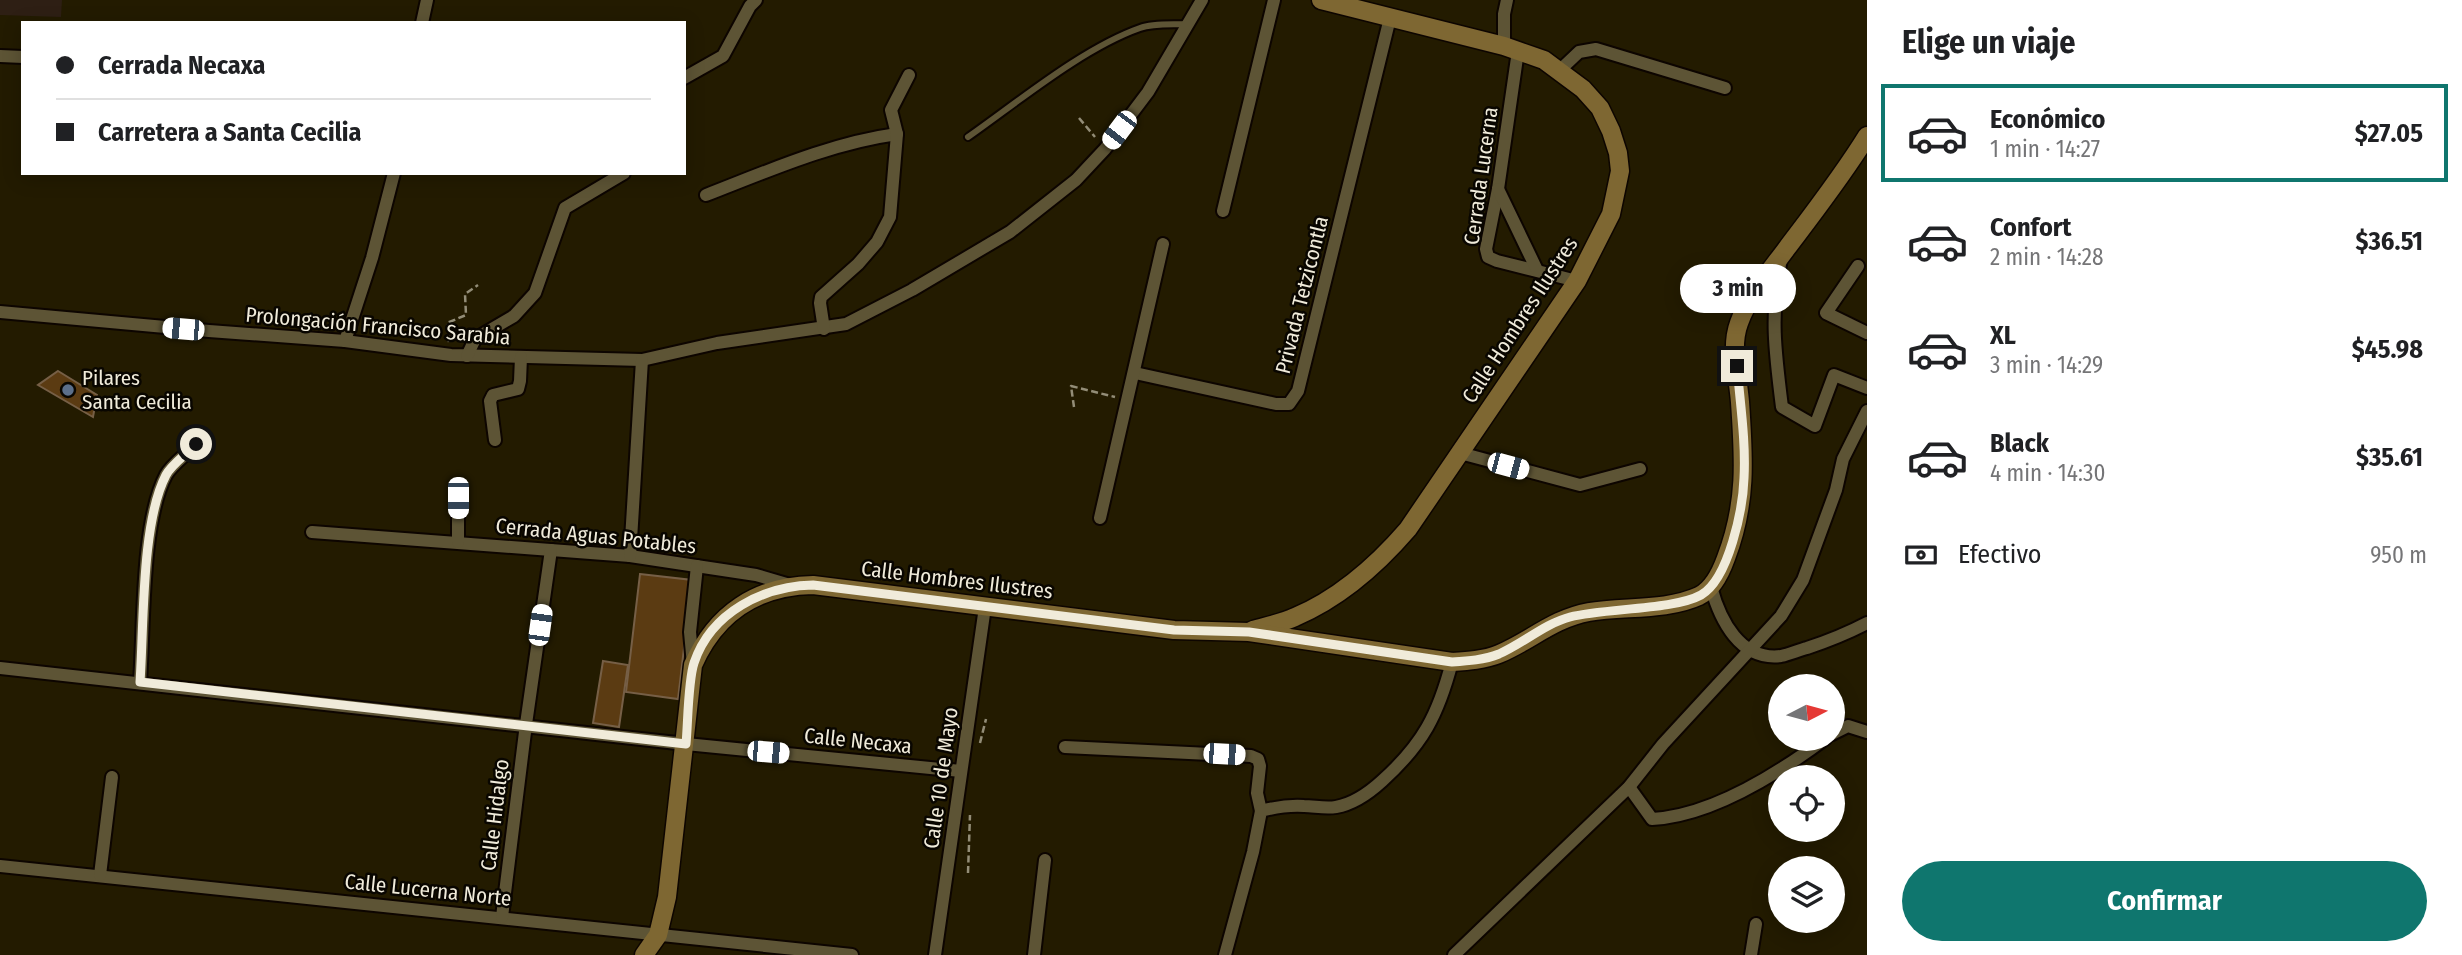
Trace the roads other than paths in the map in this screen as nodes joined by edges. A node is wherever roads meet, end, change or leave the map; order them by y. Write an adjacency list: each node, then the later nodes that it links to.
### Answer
1 (427, 0): 8 (street)
2 (756, 0): 15 (street)
3 (1202, 0): 9 (street, Prolongación Francisco Sarabia)
4 (1274, 0): 24 (street)
5 (1321, 0): 7 (main road, Calle Hombres Ilustres)
6 (1507, 0): 10 (street, Cerrada Lucerna)
7 (1390, 18): 10 (main road, Calle Hombres Ilustres); 37 (street, Privada Tetzicontla)
8 (422, 21)
9 (1190, 24): 19 (lane); 31 (street, Prolongación Francisco Sarabia)
10 (1511, 49): 13 (main road, Calle Hombres Ilustres); 22 (street, Cerrada Lucerna)
11 (0, 56): 12 (street)
12 (21, 57)
13 (1560, 70): 16 (street); 29 (main road, Calle Hombres Ilustres)
14 (909, 75): 17 (street)
15 (686, 77)
16 (1725, 88)
17 (897, 134): 23 (street); 31 (street)
18 (1867, 136): 26 (main road)
19 (968, 137)
20 (393, 175): 33 (street)
21 (621, 175): 34 (street)
22 (1498, 189): 28 (street); 28 (street, Cerrada Lucerna)
23 (706, 195)
24 (1223, 211)
25 (1163, 244): 37 (street)
26 (1782, 256): 38 (street); 52 (main road)
27 (1858, 266): 32 (street)
28 (1537, 270): 29 (street, Cerrada Lucerna)
29 (1577, 282): 42 (main road, Calle Hombres Ilustres)
30 (0, 312): 33 (street, Prolongación Francisco Sarabia)
31 (824, 329): 36 (street, Prolongación Francisco Sarabia)
32 (1867, 333)
33 (345, 341): 34 (street, Prolongación Francisco Sarabia)
34 (467, 356): 35 (street, Prolongación Francisco Sarabia)
35 (521, 356): 36 (street, Prolongación Francisco Sarabia); 40 (street)
36 (642, 360): 49 (street)
37 (1135, 373): 45 (street)
38 (1867, 388)
39 (1867, 411): 56 (street)
40 (495, 439)
41 (196, 444): 60 (street)
42 (1460, 453): 43 (street); 55 (main road, Calle Hombres Ilustres)
43 (1640, 469)
44 (458, 498): 47 (street)
45 (1100, 518)
46 (312, 532): 47 (street, Cerrada Aguas Potables)
47 (458, 542): 48 (street, Cerrada Aguas Potables)
48 (551, 550): 49 (street, Cerrada Aguas Potables); 61 (street, Calle Hidalgo)
49 (630, 556): 50 (street, Cerrada Aguas Potables)
50 (697, 566): 51 (street, Cerrada Aguas Potables); 58 (street, Calle Hombres Ilustres)
51 (790, 586): 53 (main road, Calle Hombres Ilustres); 58 (main road, Calle Hombres Ilustres)
52 (1711, 587): 56 (street); 57 (main road, Calle Hombres Ilustres)
53 (985, 607): 55 (main road, Calle Hombres Ilustres); 67 (street, Calle 10 de Mayo)
54 (1867, 623): 56 (street)
55 (1249, 632): 57 (main road, Calle Hombres Ilustres)
56 (1748, 650): 69 (street)
57 (1452, 662): 70 (street)
58 (693, 665): 64 (main road, Calle Hombres Ilustres)
59 (0, 668): 60 (street, Calle Necaxa)
60 (140, 682): 61 (street, Calle Necaxa)
61 (526, 724): 64 (street, Calle Necaxa); 74 (street, Calle Hidalgo)
62 (1845, 728): 63 (street)
63 (1867, 732)
64 (686, 744): 67 (street, Calle Necaxa); 76 (main road, Calle Hombres Ilustres)
65 (1065, 747): 70 (street)
66 (1807, 751): 69 (street)
67 (961, 771): 79 (street, Calle 10 de Mayo)
68 (112, 777): 73 (street)
69 (1629, 787): 82 (street)
70 (1261, 811): 81 (street)
71 (1045, 860): 80 (street)
72 (0, 866): 73 (street, Calle Lucerna Norte)
73 (100, 875): 74 (street, Calle Lucerna Norte)
74 (502, 917): 76 (street, Calle Lucerna Norte)
75 (1756, 925): 83 (street)
76 (658, 934): 77 (main road, Calle Hombres Ilustres); 78 (street, Calle Lucerna Norte)
77 (644, 955)
78 (852, 955)
79 (935, 955)
80 (1034, 955)
81 (1225, 955)
82 (1454, 955)
83 (1751, 955)

